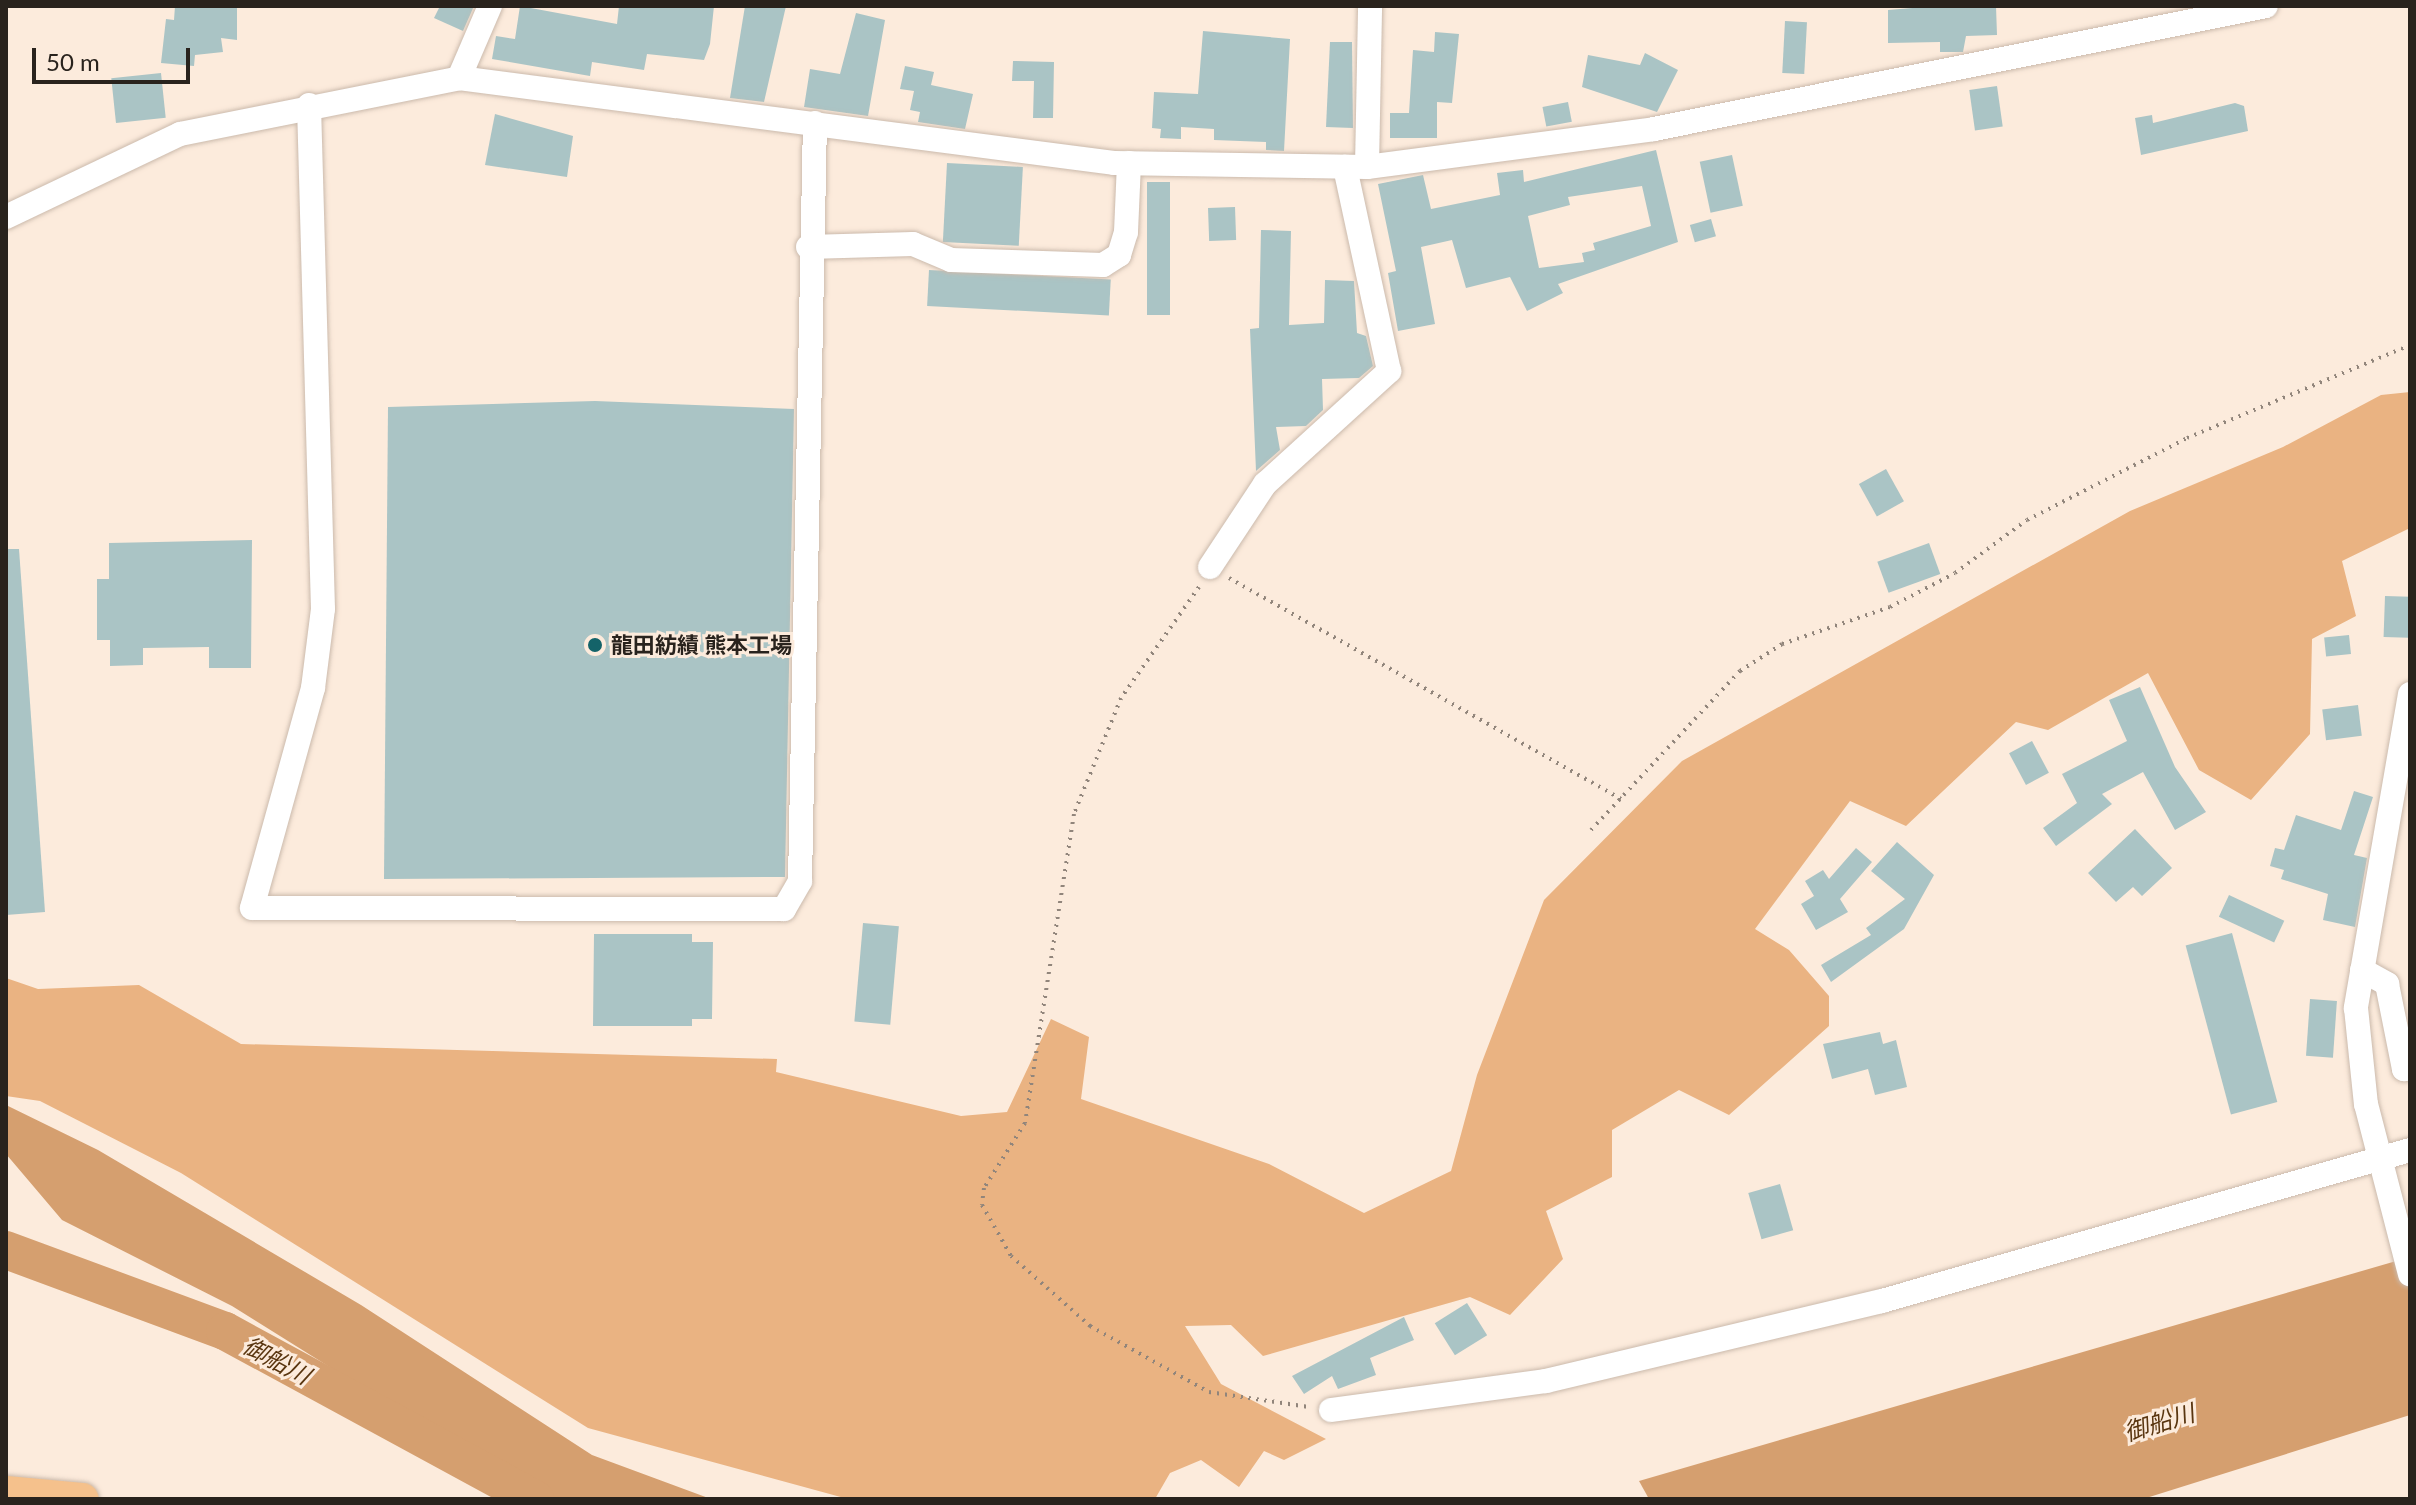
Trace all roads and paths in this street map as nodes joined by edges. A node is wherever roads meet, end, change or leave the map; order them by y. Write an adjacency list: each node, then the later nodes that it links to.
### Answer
1 (490, 6): 4 (street)
2 (1370, 6): 8 (street)
3 (2266, 6): 8 (street)
4 (459, 78): 5 (street); 6 (street)
5 (309, 105): 9 (street); 10 (street)
6 (815, 123): 7 (street); 10 (street)
7 (1129, 163): 8 (street); 10 (street)
8 (1356, 167): 12 (street)
9 (6, 217)
10 (808, 247)
11 (2410, 345): 15 (path)
12 (1210, 567): 15 (path); 22 (path)
13 (2410, 694): 14 (street)
14 (2403, 764): 17 (street)
15 (1621, 799): 16 (path)
16 (1591, 830)
17 (2362, 970): 18 (street); 20 (street)
18 (2410, 1068)
19 (2410, 1150): 20 (street)
20 (2378, 1159): 21 (street); 22 (street)
21 (2410, 1274)
22 (1331, 1410)
23 (6, 1492): 24 (main road)
24 (83, 1499)

